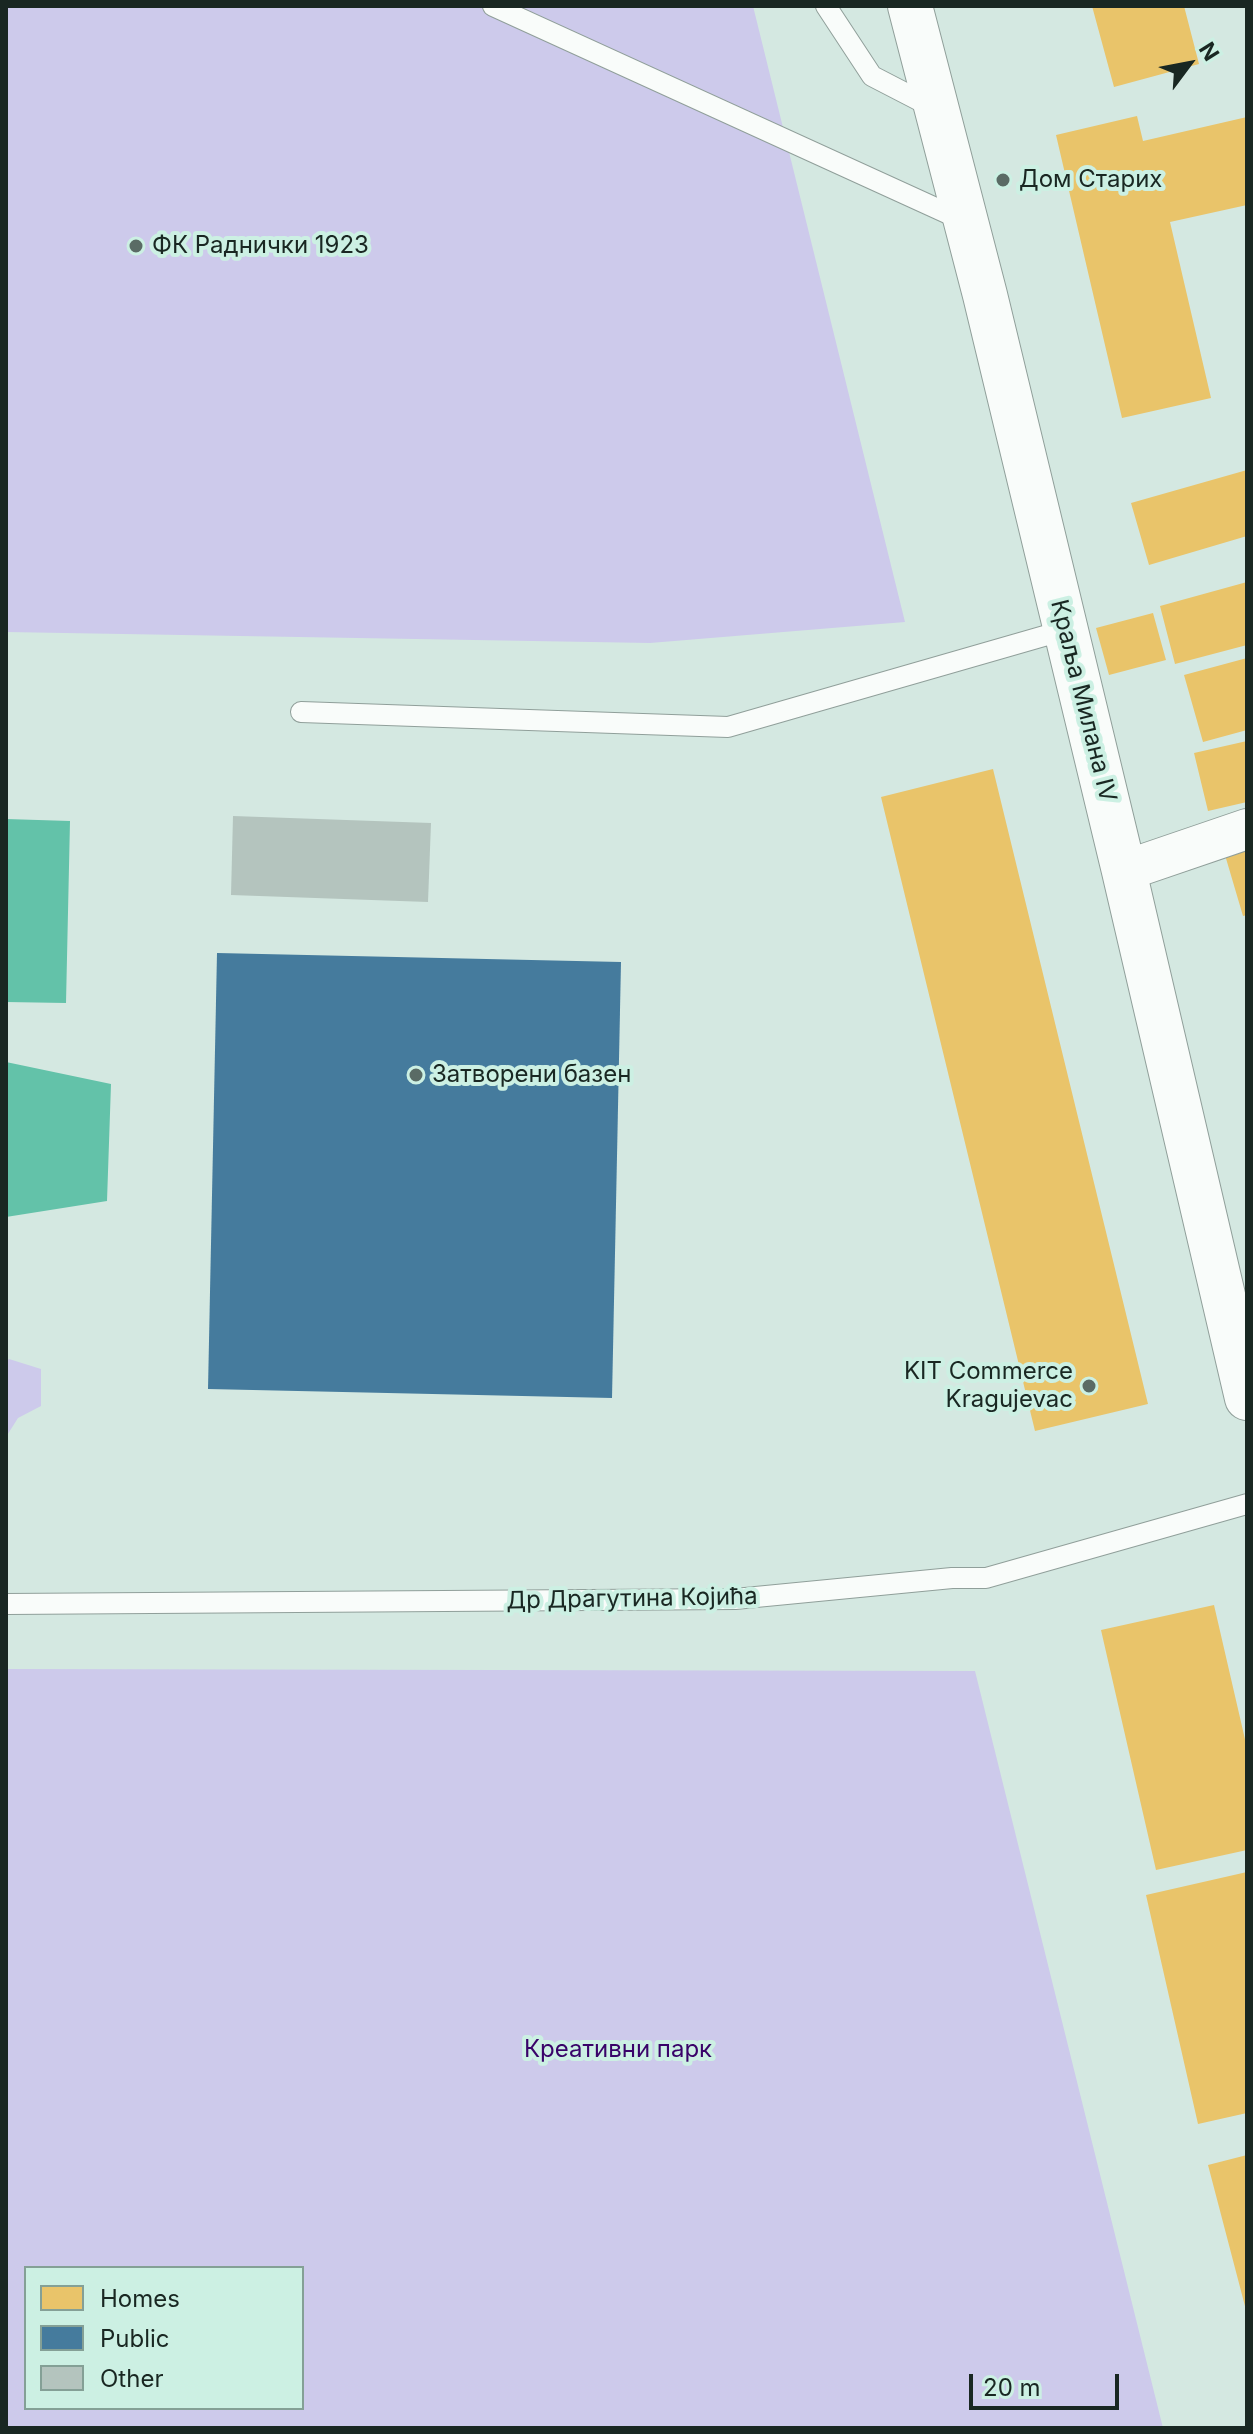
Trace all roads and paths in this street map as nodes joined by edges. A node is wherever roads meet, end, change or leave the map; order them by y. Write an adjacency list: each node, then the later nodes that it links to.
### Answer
1 (493, 6): 5 (lane)
2 (826, 6): 4 (lane)
3 (910, 6): 4 (main road, Краља Милана IV)
4 (936, 109): 5 (main road, Краља Милана IV)
5 (964, 221): 6 (main road, Краља Милана IV)
6 (1065, 630): 7 (lane); 9 (main road, Краља Милана IV)
7 (301, 712)
8 (1247, 829): 9 (street)
9 (1124, 871): 10 (main road, Краља Милана IV)
10 (1245, 1382)
11 (1247, 1504): 12 (lane, Др Драгутина Којића)
12 (6, 1604)

